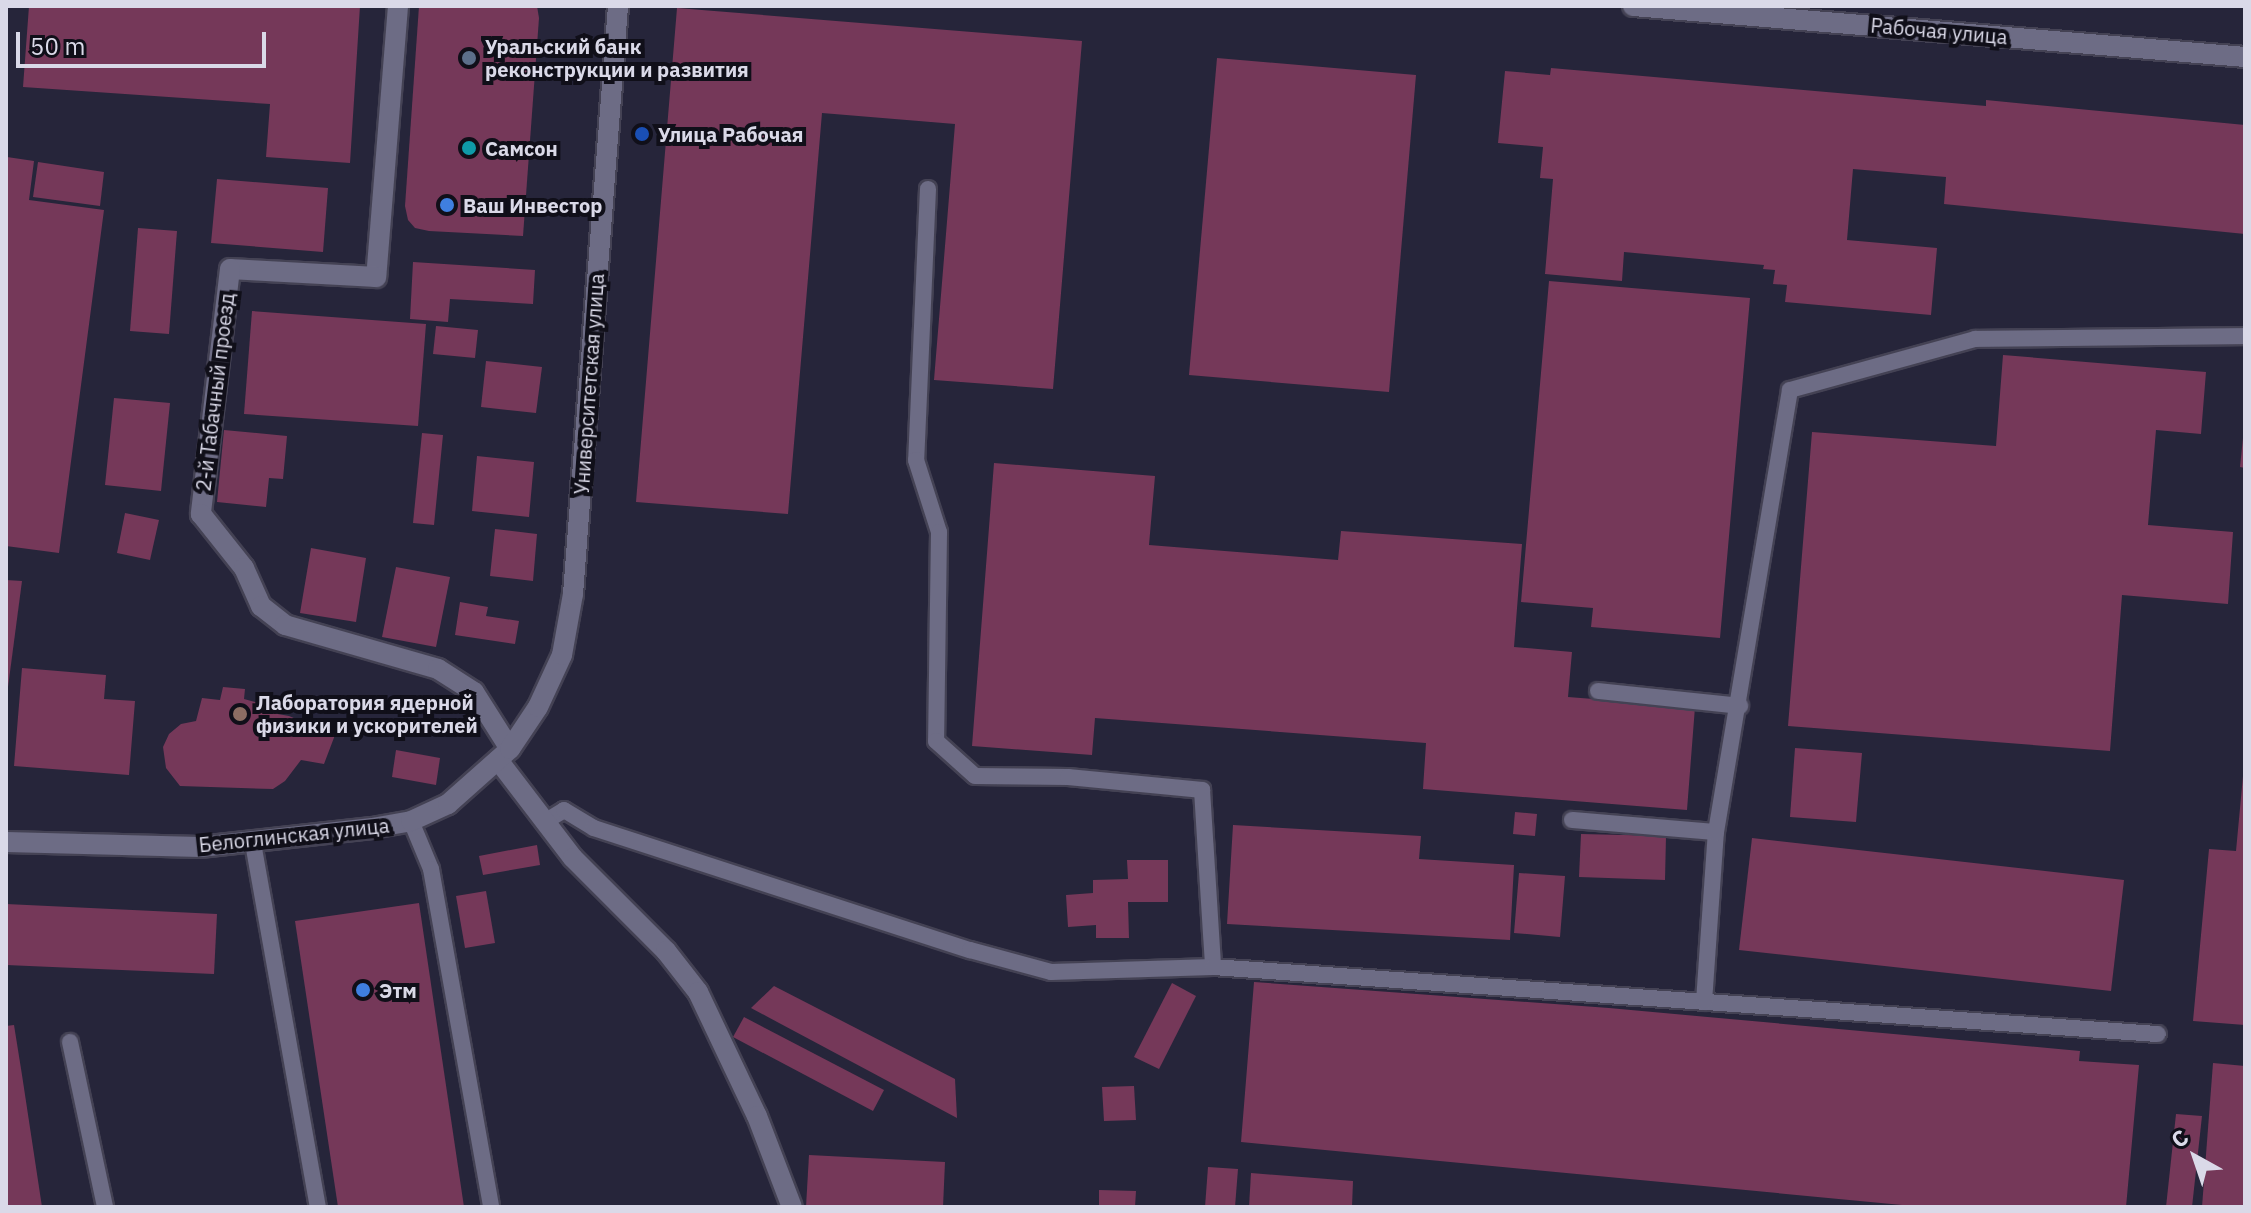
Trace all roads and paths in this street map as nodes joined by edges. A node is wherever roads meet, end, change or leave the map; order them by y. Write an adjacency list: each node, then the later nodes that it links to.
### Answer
1 (398, 6): 9 (main road, 2-й Табачный проезд)
2 (618, 6): 9 (main road, Университетская улица)
3 (1633, 6): 4 (main road, Рабочая улица)
4 (2245, 57)
5 (928, 189): 16 (lane)
6 (2245, 336): 8 (lane)
7 (1598, 691): 8 (lane)
8 (1740, 706): 13 (lane)
9 (504, 755): 11 (main road, Белоглинская улица); 12 (main road)
10 (1572, 820): 13 (lane)
11 (411, 821): 15 (main road, Белоглинская улица); 22 (lane)
12 (546, 821): 16 (lane); 23 (main road)
13 (1716, 832): 17 (lane)
14 (6, 842): 15 (main road, Белоглинская улица)
15 (253, 843): 21 (lane)
16 (1213, 967): 17 (lane)
17 (1704, 1002): 18 (lane)
18 (2158, 1034)
19 (70, 1042): 20 (lane)
20 (105, 1207)
21 (318, 1207)
22 (491, 1207)
23 (792, 1207)

